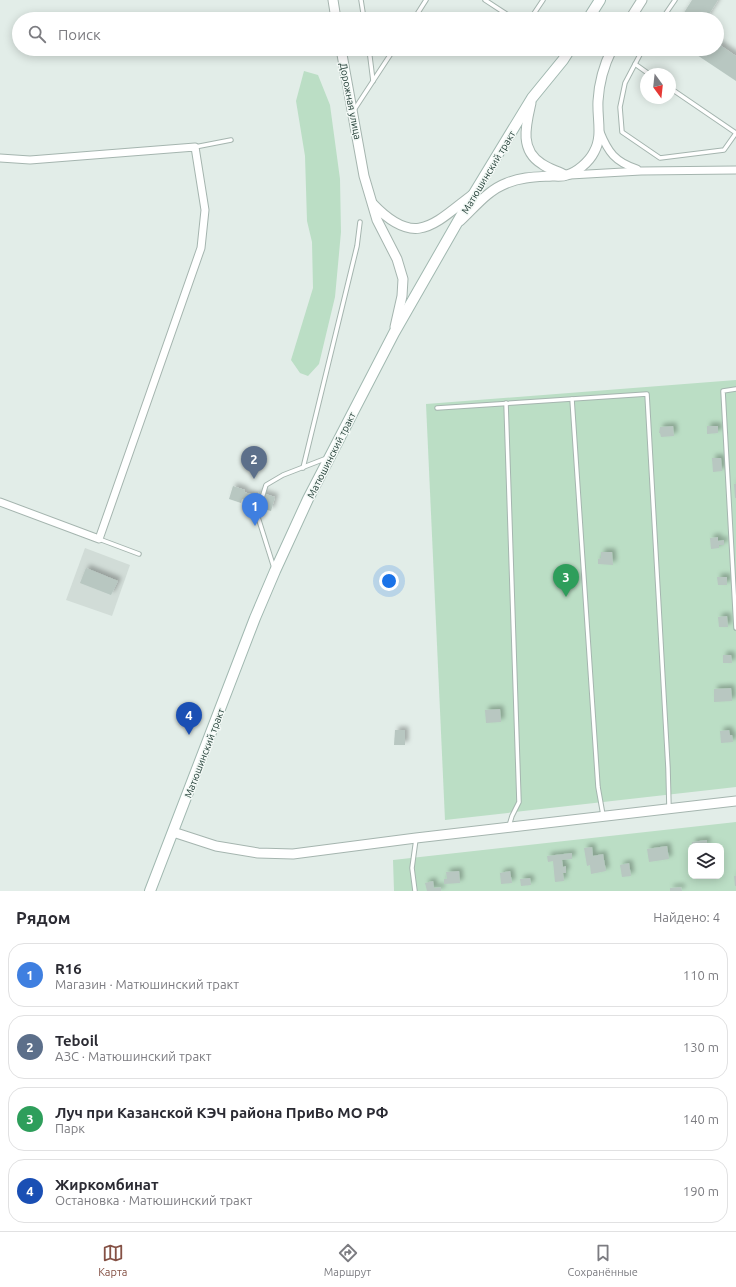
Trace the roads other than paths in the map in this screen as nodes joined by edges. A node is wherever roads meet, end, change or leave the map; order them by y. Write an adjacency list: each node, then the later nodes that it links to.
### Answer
1 (333, 0): 9 (street)
2 (361, 0): 10 (lane)
3 (426, 0): 11 (lane)
4 (485, 0): 12 (lane)
5 (543, 0): 13 (lane)
6 (600, 0): 14 (main road)
7 (642, 0): 15 (street)
8 (675, 0): 16 (lane)
9 (335, 12)
10 (363, 12)
11 (418, 12)
12 (503, 12)
13 (534, 12)
14 (592, 12)
15 (634, 12)
16 (667, 12)
17 (342, 56): 28 (street, Дорожная улица)
18 (369, 56): 25 (lane)
19 (389, 56): 25 (lane)
20 (566, 56): 27 (main road, Матюшинский тракт)
21 (609, 56): 29 (street)
22 (639, 56): 23 (lane)
23 (635, 64): 24 (lane); 30 (lane)
24 (641, 68)
25 (373, 81): 28 (lane)
26 (676, 92): 30 (lane)
27 (532, 98): 36 (street); 37 (main road, Матюшинский тракт)
28 (353, 112): 38 (street, Дорожная улица)
29 (600, 132): 35 (street); 36 (street)
30 (736, 133)
31 (231, 140): 32 (lane)
32 (195, 147): 33 (street); 49 (street)
33 (0, 158)
34 (735, 168): 35 (street)
35 (641, 171): 36 (street)
36 (566, 175): 40 (street)
37 (473, 194): 38 (street); 40 (main road, Матюшинский тракт)
38 (372, 202): 41 (street, Дорожная улица)
39 (360, 222): 47 (lane)
40 (455, 226): 41 (main road, Матюшинский тракт)
41 (394, 333): 46 (main road, Матюшинский тракт)
42 (736, 389): 52 (lane)
43 (572, 399): 44 (lane); 54 (lane); 55 (lane)
44 (506, 403): 45 (lane); 56 (lane)
45 (438, 408)
46 (330, 457): 47 (lane); 51 (main road, Матюшинский тракт)
47 (303, 468): 51 (lane)
48 (0, 502): 49 (street)
49 (99, 539): 50 (lane)
50 (139, 554)
51 (275, 571): 57 (main road, Матюшинский тракт)
52 (736, 628)
53 (736, 801): 54 (street)
54 (669, 809): 55 (street)
55 (603, 816): 56 (street)
56 (508, 828): 58 (street)
57 (173, 832): 58 (street); 59 (main road, Матюшинский тракт)
58 (416, 838): 60 (lane)
59 (150, 891)
60 (415, 891)

